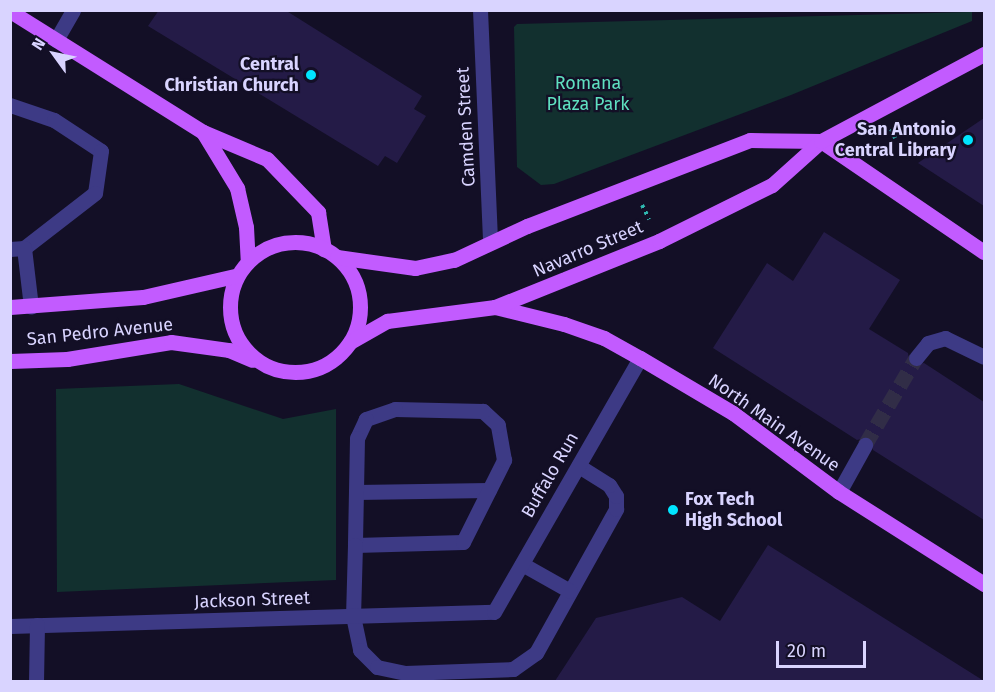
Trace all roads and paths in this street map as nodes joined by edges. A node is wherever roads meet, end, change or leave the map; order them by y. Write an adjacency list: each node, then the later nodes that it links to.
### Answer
1 (73, 10): 4 (street)
2 (480, 10): 11 (street, Camden Street)
3 (10, 11): 4 (main road)
4 (56, 40): 7 (main road)
5 (984, 54): 8 (main road, Navarro Street)
6 (10, 105): 12 (street)
7 (203, 132): 14 (main road); 15 (main road)
8 (821, 141): 11 (main road, Navarro Street); 13 (main road); 19 (main road, Navarro Street)
9 (641, 202): 10 (path)
10 (649, 219)
11 (490, 242): 14 (main road, Navarro Street)
12 (17, 249): 18 (street)
13 (984, 252)
14 (331, 254): 15 (main road); 20 (main road)
15 (248, 261): 16 (main road)
16 (236, 276): 18 (main road, San Pedro Avenue); 25 (main road)
17 (10, 307): 18 (main road, San Pedro Avenue)
18 (31, 307)
19 (495, 307): 20 (main road, Navarro Street); 22 (main road, North Main Avenue)
20 (350, 342): 25 (main road)
21 (984, 357): 23 (street)
22 (640, 358): 27 (street, Buffalo Run); 30 (main road, North Main Avenue)
23 (916, 358)
24 (10, 361): 25 (main road, San Pedro Avenue)
25 (263, 364)
26 (865, 445): 30 (street)
27 (578, 466): 32 (street, Buffalo Run); 34 (street)
28 (489, 490): 29 (street); 29 (street); 31 (street)
29 (356, 492): 31 (street)
30 (839, 492): 33 (main road, North Main Avenue)
31 (355, 545): 36 (street)
32 (522, 564): 34 (street); 35 (street, Buffalo Run)
33 (984, 584)
34 (570, 591): 36 (street)
35 (494, 612): 36 (street, Jackson Street)
36 (353, 616): 37 (street, Jackson Street)
37 (38, 625): 38 (street, Jackson Street); 39 (street)
38 (10, 626)
39 (36, 681)

